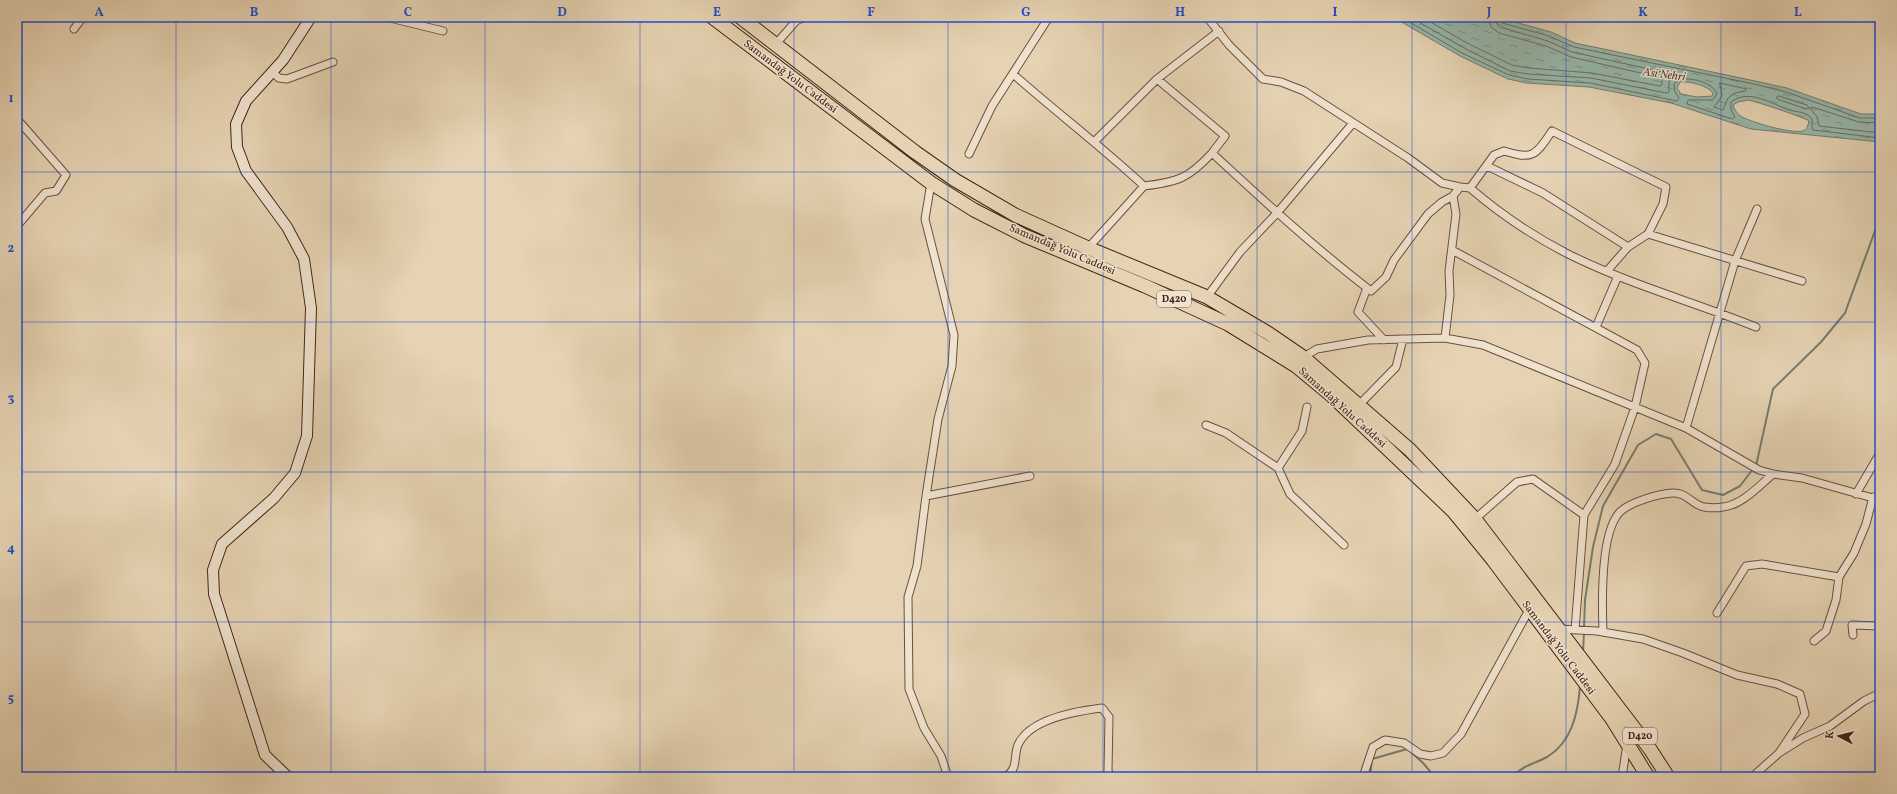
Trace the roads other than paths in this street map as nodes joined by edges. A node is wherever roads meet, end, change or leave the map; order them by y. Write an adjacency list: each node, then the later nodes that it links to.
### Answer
1 (83, 17): 11 (street)
2 (311, 17): 16 (street)
3 (386, 17): 12 (street)
4 (712, 17): 25 (highway, Samandağ Yolu Caddesi / D420)
5 (740, 17): 14 (highway, Samandağ Yolu Caddesi / D420)
6 (805, 17): 14 (street)
7 (835, 17): 8 (street)
8 (861, 17)
9 (1049, 17): 17 (street)
10 (1207, 17): 13 (street)
11 (74, 29)
12 (442, 31)
13 (1219, 31): 18 (street); 20 (street)
14 (775, 44): 37 (highway, Samandağ Yolu Caddesi / D420)
15 (333, 62): 16 (street)
16 (272, 72): 80 (street)
17 (1013, 74): 21 (street); 23 (street)
18 (1157, 79): 21 (street); 22 (street)
19 (17, 119): 32 (street)
20 (1353, 124): 27 (street); 31 (street)
21 (1094, 142): 26 (street)
22 (1212, 153): 26 (street); 31 (street)
23 (969, 154)
24 (1486, 166): 28 (street); 34 (street); 36 (street)
25 (931, 183): 51 (highway, Samandağ Yolu Caddesi / D420); 62 (street)
26 (1144, 186): 37 (street)
27 (1460, 187): 28 (street); 29 (street)
28 (1470, 188): 40 (street)
29 (1453, 196): 38 (street); 43 (street)
30 (1757, 209): 39 (street)
31 (1277, 213): 43 (street); 44 (street)
32 (17, 226)
33 (17, 234): 35 (street)
34 (1648, 234): 36 (street); 39 (street)
35 (17, 246)
36 (1628, 246): 40 (street)
37 (1088, 248): 44 (highway, Samandağ Yolu Caddesi / D420)
38 (1452, 250): 46 (street); 48 (street)
39 (1735, 261): 42 (street); 45 (street)
40 (1607, 271): 41 (street)
41 (1618, 276): 45 (street); 46 (street)
42 (1802, 281)
43 (1366, 288): 50 (street)
44 (1207, 297): 51 (highway, Samandağ Yolu Caddesi / D420)
45 (1721, 313): 47 (street); 56 (street)
46 (1596, 327): 54 (street)
47 (1756, 327)
48 (1445, 338): 49 (street); 54 (street)
49 (1403, 339): 50 (street); 52 (street)
50 (1384, 340): 51 (street)
51 (1299, 362): 52 (highway, Samandağ Yolu Caddesi / D420); 69 (highway, Samandağ Yolu Caddesi / D420)
52 (1358, 406): 66 (highway, Samandağ Yolu Caddesi / D420)
53 (1307, 407): 58 (street)
54 (1635, 407): 56 (street); 65 (street)
55 (1206, 425): 58 (street)
56 (1686, 428): 59 (street)
57 (1880, 453): 61 (street)
58 (1278, 468): 67 (street)
59 (1773, 474): 61 (street); 74 (street)
60 (1030, 476): 62 (street)
61 (1856, 494): 63 (street)
62 (926, 496): 81 (street)
63 (1873, 497): 64 (street); 68 (street)
64 (1880, 500)
65 (1584, 515): 66 (street); 73 (street)
66 (1475, 519): 72 (highway, Samandağ Yolu Caddesi / D420)
67 (1344, 545)
68 (1839, 577): 70 (street); 76 (street)
69 (1529, 610): 78 (highway, Samandağ Yolu Caddesi / D420); 84 (street)
70 (1717, 613)
71 (1880, 626): 75 (street)
72 (1559, 629): 73 (street); 87 (highway, Samandağ Yolu Caddesi / D420)
73 (1577, 630): 74 (street)
74 (1603, 632): 79 (street)
75 (1853, 635)
76 (1814, 641)
77 (1880, 693): 79 (street)
78 (1627, 741): 85 (street); 86 (highway, Samandağ Yolu Caddesi / D420)
79 (1779, 753): 88 (street)
80 (288, 777)
81 (948, 777)
82 (1005, 777): 83 (street)
83 (1111, 777)
84 (1363, 777)
85 (1622, 777)
86 (1648, 777)
87 (1668, 777)
88 (1752, 777)

